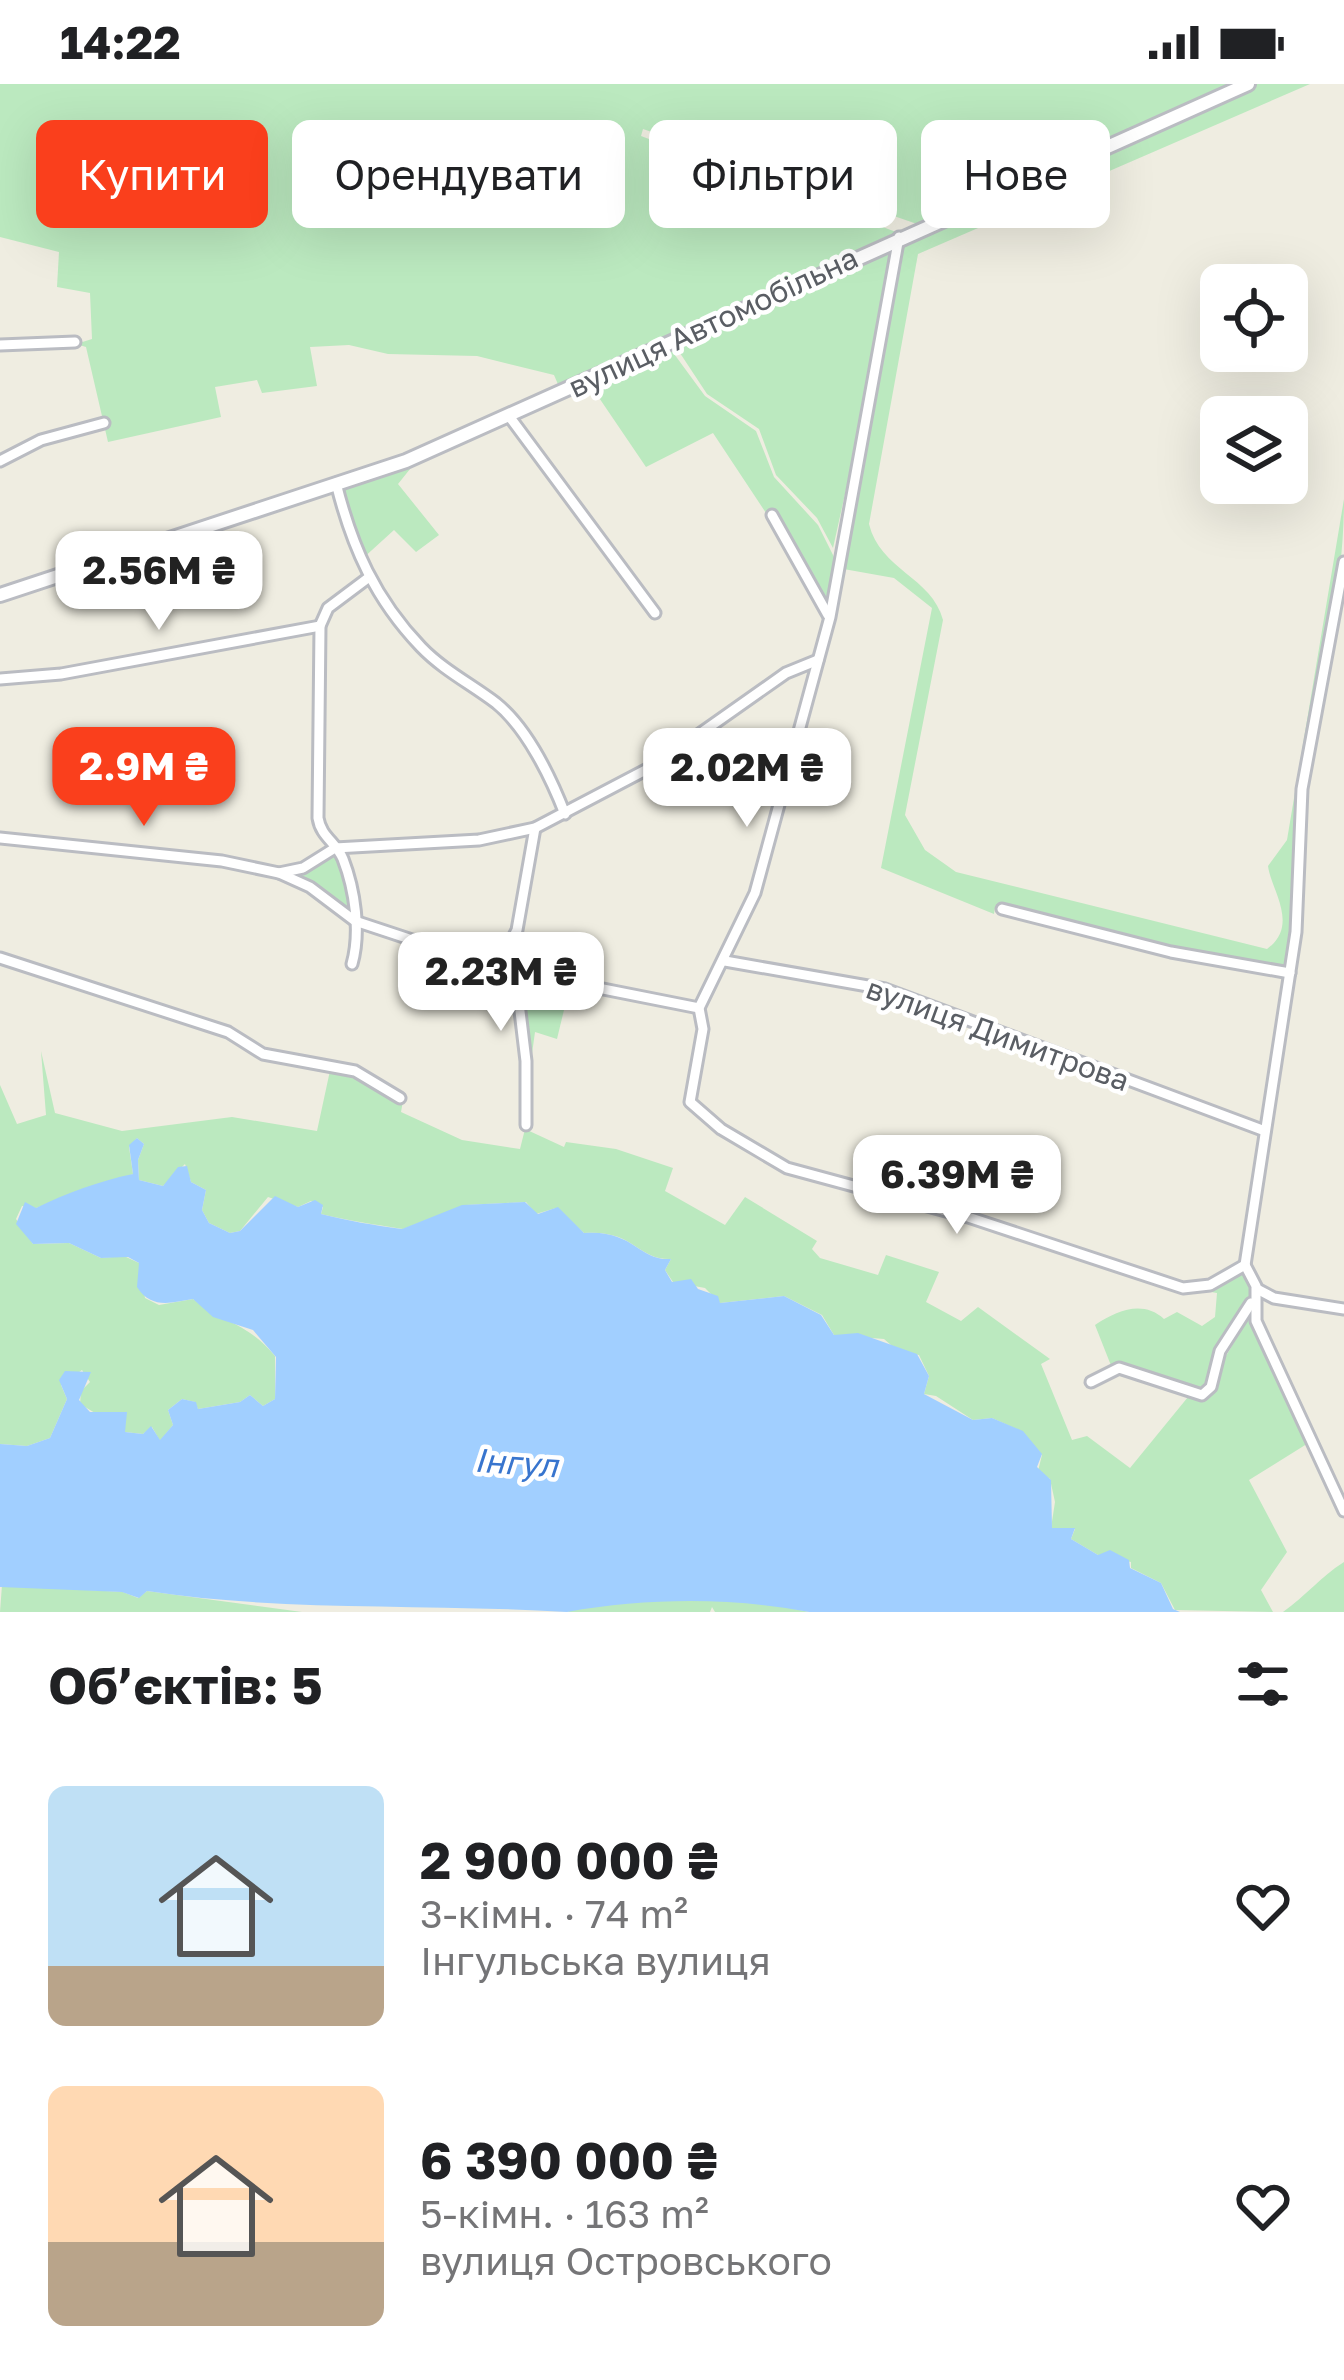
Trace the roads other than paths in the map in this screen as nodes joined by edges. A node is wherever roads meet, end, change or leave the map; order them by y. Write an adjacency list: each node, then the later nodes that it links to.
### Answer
1 (1248, 84): 2 (street, вулиця Автомобільна)
2 (905, 232): 5 (street, вулиця Автомобільна); 14 (street)
3 (75, 341): 4 (street)
4 (0, 345)
5 (509, 416): 8 (street, вулиця Автомобільна); 13 (street)
6 (104, 423): 7 (street)
7 (0, 461)
8 (336, 483): 11 (street); 12 (street, вулиця Автомобільна)
9 (772, 515): 14 (street)
10 (1344, 562): 35 (street)
11 (368, 578): 15 (street); 20 (street)
12 (0, 595)
13 (655, 613)
14 (830, 617): 16 (street)
15 (320, 626): 18 (street); 22 (street)
16 (818, 659): 17 (street); 19 (street)
17 (792, 671): 19 (street); 20 (street)
18 (0, 679)
19 (811, 684): 31 (street)
20 (566, 814): 21 (street)
21 (535, 828): 24 (street); 29 (street)
22 (322, 835): 24 (street); 25 (street)
23 (0, 838): 26 (street)
24 (335, 848): 25 (street); 28 (street)
25 (317, 860): 26 (street)
26 (279, 873): 28 (street)
27 (1002, 910): 35 (street)
28 (355, 921): 32 (street); 33 (street)
29 (512, 945): 33 (street); 34 (street)
30 (0, 958): 37 (street)
31 (725, 961): 36 (street); 39 (street, вулиця Димитрова)
32 (352, 964)
33 (497, 968): 34 (street)
34 (517, 973): 36 (street); 38 (street)
35 (1290, 974): 39 (street)
36 (699, 1008): 40 (street)
37 (400, 1097)
38 (526, 1125)
39 (1265, 1131): 40 (street)
40 (1245, 1265): 41 (street)
41 (1255, 1294): 42 (street); 43 (street); 44 (street)
42 (1344, 1309)
43 (1091, 1382)
44 (1344, 1511)

